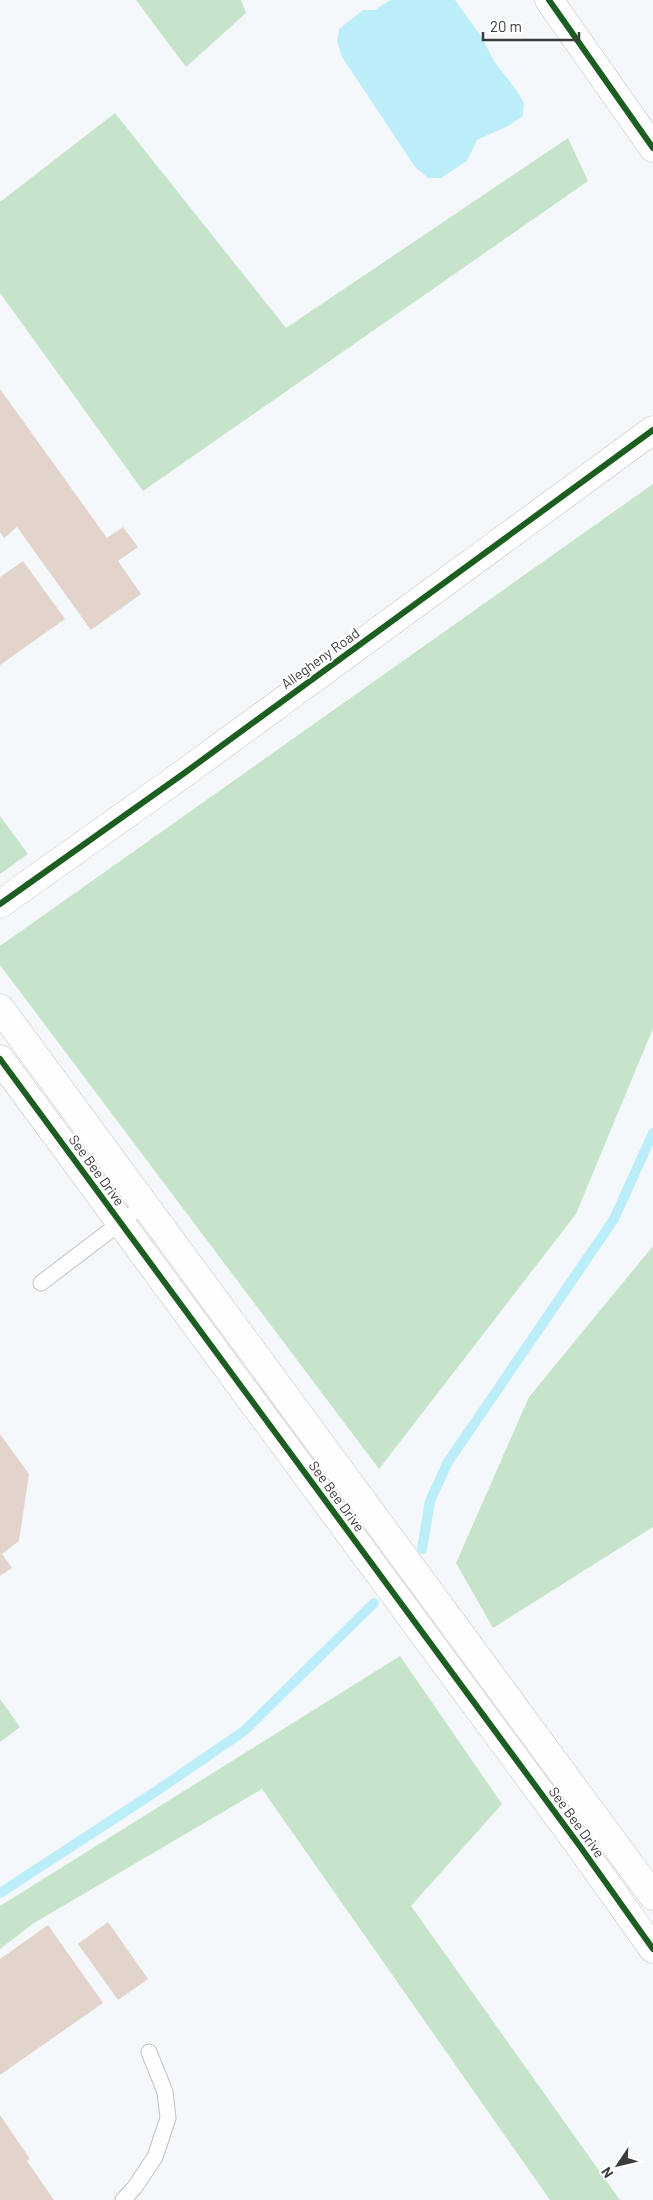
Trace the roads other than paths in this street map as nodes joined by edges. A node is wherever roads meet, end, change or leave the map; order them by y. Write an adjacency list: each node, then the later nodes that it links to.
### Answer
1 (549, 0): 2 (street)
2 (653, 148)
3 (653, 430): 4 (street, Allegheny Road)
4 (0, 904)
5 (0, 1008): 7 (street, See Bee Drive)
6 (0, 1059): 8 (street, See Bee Drive)
7 (145, 1204): 8 (lane); 10 (street, See Bee Drive)
8 (121, 1223): 9 (lane); 11 (street, See Bee Drive)
9 (41, 1283)
10 (564, 1772): 11 (lane); 12 (street, See Bee Drive)
11 (538, 1790): 13 (street, See Bee Drive)
12 (653, 1896)
13 (653, 1949)
14 (149, 2052): 15 (lane)
15 (123, 2200)

